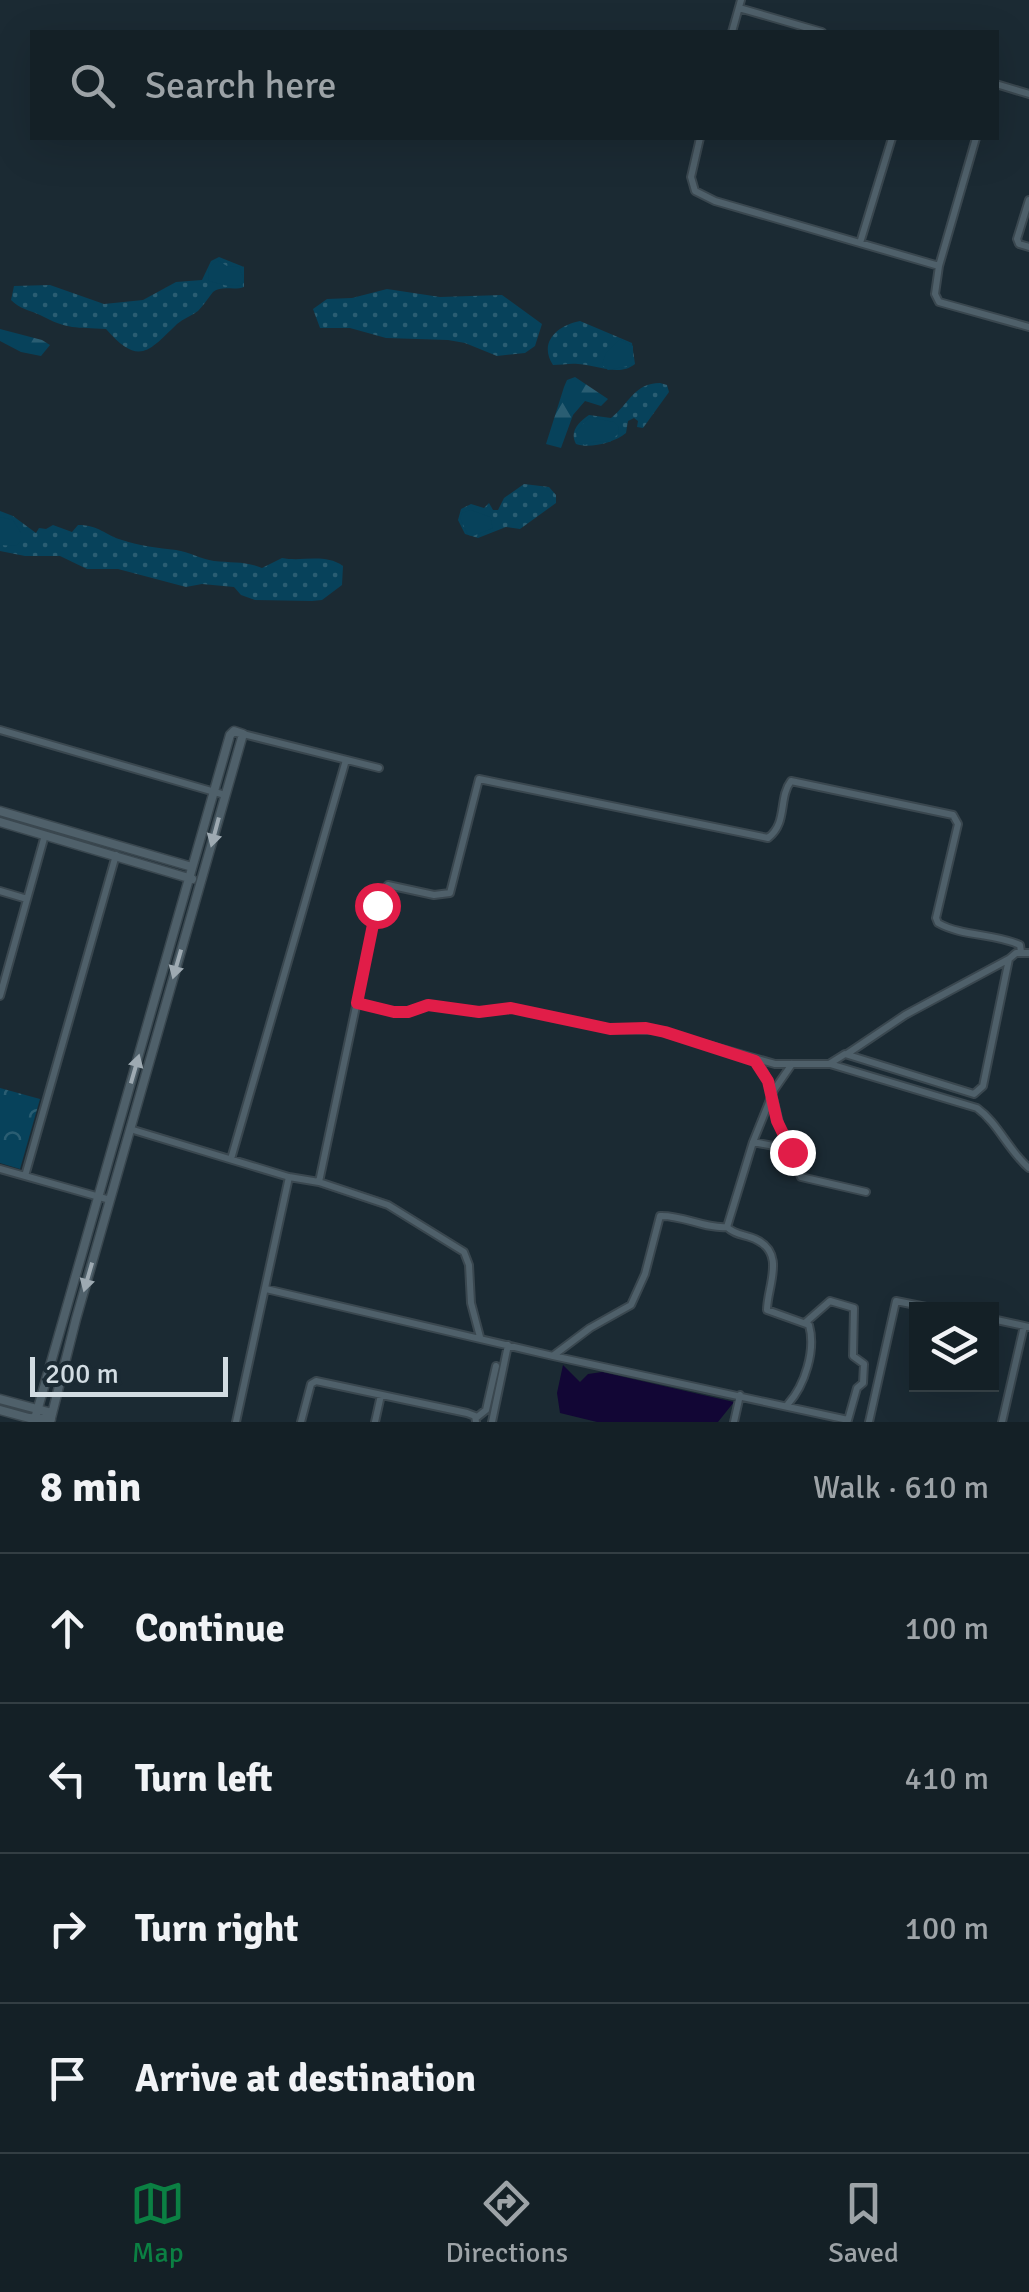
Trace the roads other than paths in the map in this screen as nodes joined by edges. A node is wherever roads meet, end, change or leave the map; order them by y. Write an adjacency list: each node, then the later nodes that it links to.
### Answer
1 (740, 4): 2 (street); 3 (street)
2 (733, 30)
3 (816, 30)
4 (999, 85): 5 (street)
5 (1029, 94)
6 (700, 140): 10 (street)
7 (891, 140): 10 (street)
8 (975, 140): 12 (street)
9 (1029, 200): 11 (street)
10 (860, 243): 12 (street)
11 (1029, 247)
12 (940, 266): 13 (street)
13 (1029, 327)
14 (0, 730): 18 (street)
15 (243, 734): 16 (street); 18 (street); 19 (street)
16 (346, 760): 17 (street); 42 (street)
17 (379, 768)
18 (214, 790): 19 (street); 24 (street)
19 (226, 794): 25 (street, one-way to 25)
20 (0, 811): 24 (street)
21 (0, 822): 22 (street)
22 (45, 835): 23 (street); 29 (street)
23 (116, 855): 26 (street); 45 (street)
24 (192, 867): 25 (street); 26 (street)
25 (204, 871): 27 (street)
26 (189, 878): 27 (street); 49 (street, one-way to 26)
27 (202, 882): 39 (street, one-way to 39)
28 (0, 891): 29 (street)
29 (27, 899): 32 (street)
30 (1025, 952): 31 (street); 33 (street)
31 (1009, 959): 34 (street); 34 (street)
32 (0, 996)
33 (357, 1003): 35 (street); 47 (street)
34 (846, 1055): 37 (street)
35 (755, 1061): 36 (street); 38 (street)
36 (792, 1064): 37 (street); 38 (street)
37 (829, 1064): 43 (street)
38 (772, 1094): 40 (street); 41 (street)
39 (130, 1129): 42 (street); 50 (street)
40 (753, 1142): 41 (street); 51 (street)
41 (789, 1149): 48 (street)
42 (232, 1159): 46 (street)
43 (1029, 1168)
44 (0, 1169): 45 (street)
45 (25, 1176): 49 (street)
46 (290, 1176): 47 (street); 52 (street)
47 (319, 1182): 57 (street)
48 (866, 1192)
49 (99, 1196): 50 (street); 70 (street)
50 (110, 1200): 71 (street, one-way to 71)
51 (727, 1226): 55 (street); 59 (street)
52 (266, 1288): 57 (street); 74 (street)
53 (909, 1304): 62 (street)
54 (999, 1321): 56 (street)
55 (806, 1322): 61 (street); 68 (street)
56 (1027, 1326): 80 (street)
57 (480, 1338): 58 (street)
58 (508, 1345): 59 (street); 77 (street)
59 (553, 1356): 66 (street)
60 (496, 1366): 72 (street)
61 (864, 1373): 62 (street); 63 (street)
62 (880, 1376): 64 (street)
63 (863, 1383): 64 (street); 73 (street)
64 (878, 1388): 79 (street)
65 (381, 1394): 72 (street); 75 (street); 76 (street)
66 (740, 1395): 68 (street); 78 (street)
67 (0, 1399): 70 (street)
68 (787, 1405): 73 (street)
69 (0, 1410): 70 (street)
70 (36, 1417): 71 (street)
71 (51, 1418)
72 (476, 1420)
73 (847, 1421)
74 (236, 1422)
75 (301, 1422)
76 (376, 1422)
77 (492, 1422)
78 (734, 1422)
79 (869, 1422)
80 (1002, 1422)

